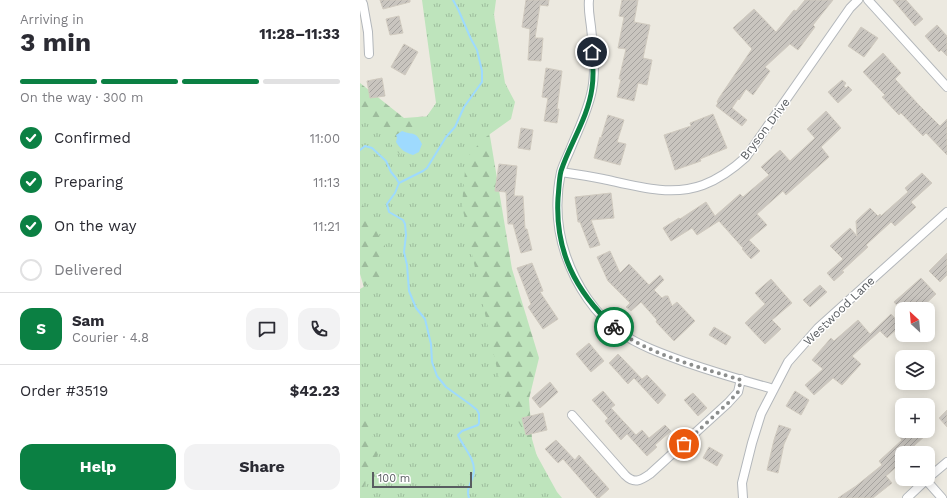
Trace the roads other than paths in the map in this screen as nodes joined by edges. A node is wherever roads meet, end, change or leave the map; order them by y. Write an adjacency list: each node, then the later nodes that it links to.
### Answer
1 (361, 0): 5 (street)
2 (588, 0): 7 (street)
3 (858, 0): 7 (street, Bryson Drive)
4 (868, 0): 6 (street)
5 (369, 54)
6 (947, 87)
7 (561, 172): 9 (street)
8 (947, 212): 10 (street, Westwood Lane)
9 (741, 380): 10 (street); 11 (street)
10 (774, 389): 16 (street, Westwood Lane)
11 (572, 415)
12 (947, 462): 13 (street)
13 (935, 472)
14 (920, 486): 17 (street)
15 (933, 486): 18 (street)
16 (743, 498)
17 (907, 498)
18 (942, 498)

